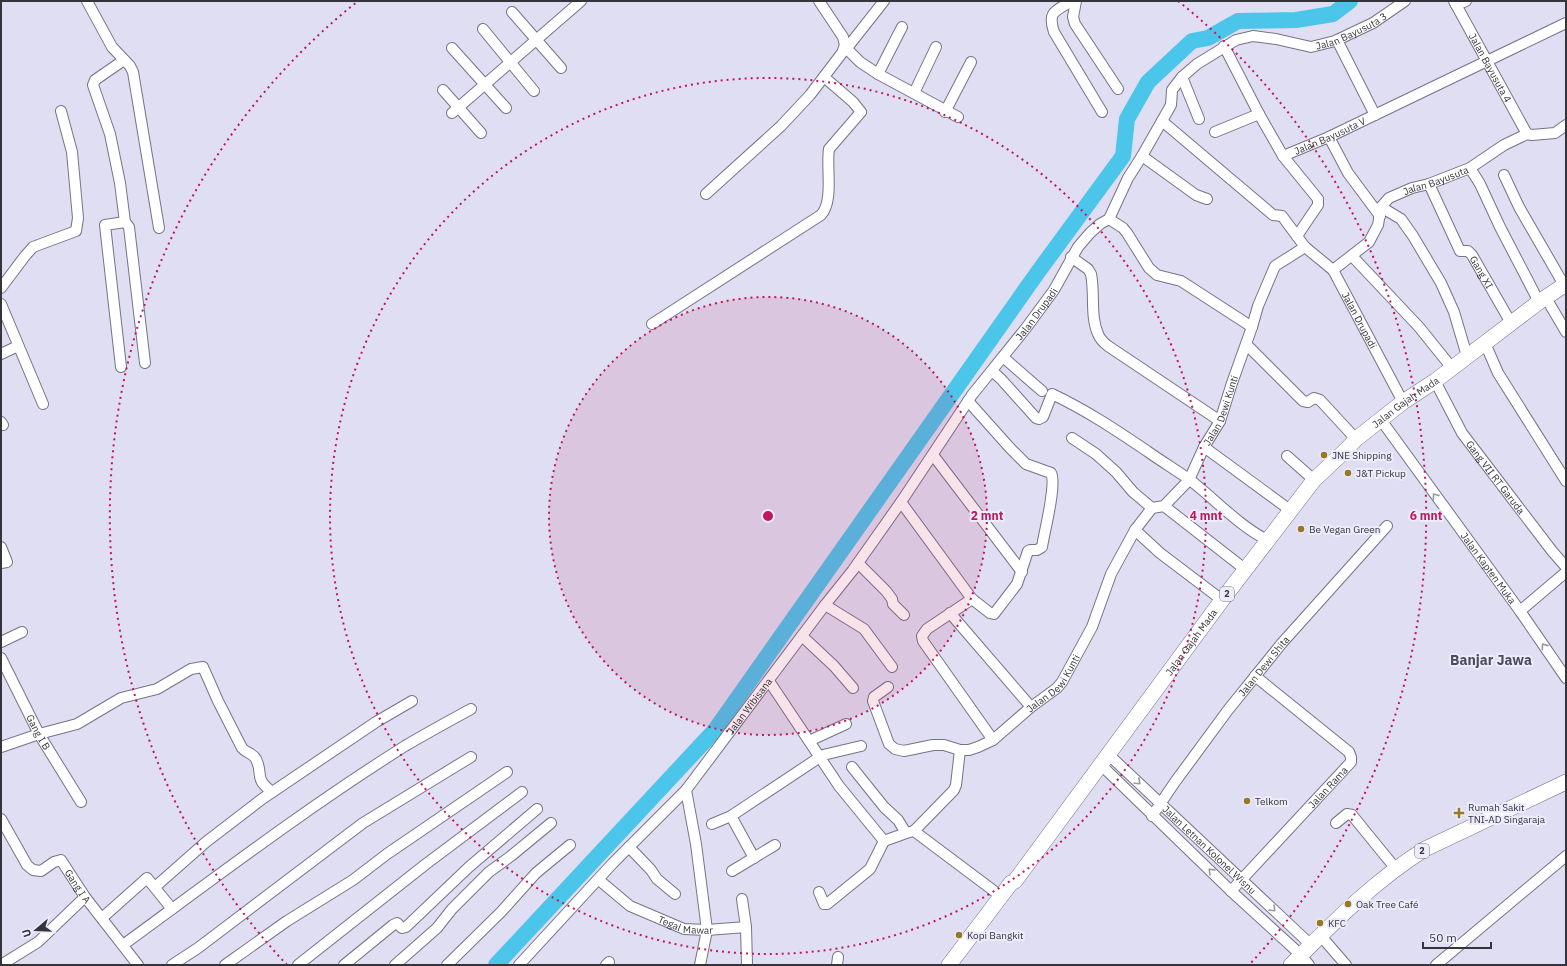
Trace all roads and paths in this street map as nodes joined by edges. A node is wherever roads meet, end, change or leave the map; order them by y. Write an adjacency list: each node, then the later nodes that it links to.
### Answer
1 (87, 1): 19 (street)
2 (581, 1): 13 (street)
3 (819, 1): 16 (street)
4 (884, 1): 16 (street)
5 (1072, 1): 36 (street)
6 (1076, 1): 28 (street)
7 (1405, 1): 14 (street, Jalan Bayusuta 3)
8 (1459, 2): 20 (street, Jalan Bayusuta 4)
9 (512, 12): 13 (street)
10 (1566, 23): 20 (street, Jalan Bayusuta V)
11 (902, 27): 24 (street)
12 (482, 29): 21 (street)
13 (536, 40): 21 (street); 23 (street)
14 (1337, 40): 15 (street, Jalan Bayusuta 3); 38 (street)
15 (1224, 46): 26 (street, Jalan Drupadi); 37 (street, Jalan Bayusuta V)
16 (846, 47): 24 (street); 25 (street)
17 (936, 47): 31 (street)
18 (452, 48): 27 (street)
19 (124, 60): 56 (street); 57 (street)
20 (1488, 60): 38 (street, Jalan Bayusuta V); 45 (street, Jalan Bayusuta 4)
21 (511, 62): 27 (street); 30 (street)
22 (971, 62): 35 (street)
23 (561, 68)
24 (878, 74): 31 (street)
25 (824, 77): 52 (street); 68 (street)
26 (1182, 77): 40 (street); 41 (street, Jalan Drupadi)
27 (485, 84): 32 (street); 33 (street)
28 (1118, 89)
29 (443, 90): 33 (street)
30 (534, 91)
31 (914, 93): 35 (street)
32 (506, 108)
33 (455, 110): 44 (street)
34 (61, 112): 64 (street)
35 (945, 112): 39 (street)
36 (1102, 112)
37 (1259, 114): 43 (street); 48 (street, Jalan Bayusuta V)
38 (1375, 115): 46 (street, Jalan Bayusuta V)
39 (958, 118)
40 (1199, 118)
41 (1162, 121): 47 (street, Jalan Drupadi); 58 (street, Jalan Drupadi)
42 (1566, 126): 45 (street, Jalan Bayusuta)
43 (1215, 132)
44 (481, 134)
45 (1527, 134): 49 (street, Jalan Bayusuta)
46 (1329, 137): 48 (street, Jalan Bayusuta V); 54 (street)
47 (1142, 156): 53 (street); 55 (street, Jalan Drupadi)
48 (1283, 156): 58 (street)
49 (1470, 168): 51 (street, Jalan Bayusuta); 65 (street)
50 (1504, 175): 63 (street)
51 (1429, 184): 54 (street, Jalan Bayusuta); 67 (street, Gang XI)
52 (706, 194)
53 (1207, 199)
54 (1381, 212): 60 (street, Jalan Bayusuta); 75 (street)
55 (1109, 219): 61 (street, Jalan Drupadi); 69 (street)
56 (125, 222): 77 (street); 78 (street)
57 (159, 228)
58 (1297, 236): 59 (street, Jalan Drupadi)
59 (1305, 247): 62 (street, Jalan Drupadi); 69 (street, Jalan Dewi Kunti)
60 (1352, 256): 62 (street, Jalan Bayusuta); 79 (street)
61 (1071, 257): 76 (street, Jalan Drupadi); 87 (street)
62 (1333, 270): 84 (street, Jalan Drupadi)
63 (1565, 285): 65 (highway, Jalan Gajah Mada / 2)
64 (1, 288)
65 (1543, 300): 67 (highway, Jalan Gajah Mada / 2); 70 (street)
66 (1, 304): 73 (street)
67 (1511, 323): 71 (highway, Jalan Gajah Mada / 2)
68 (652, 324)
69 (1252, 327): 72 (street, Jalan Dewi Kunti)
70 (1566, 332)
71 (1485, 343): 75 (highway, Jalan Gajah Mada / 2); 95 (street)
72 (1246, 344): 87 (street, Jalan Dewi Kunti); 89 (street)
73 (18, 346): 74 (street); 85 (street)
74 (1, 354)
75 (1467, 356): 79 (highway, Jalan Gajah Mada / 2)
76 (1003, 357): 80 (street, Jalan Drupadi); 82 (street)
77 (145, 363)
78 (120, 367)
79 (1452, 368): 81 (highway, Jalan Gajah Mada / 2)
80 (992, 371): 83 (street, Jalan Drupadi); 93 (street)
81 (1434, 381): 84 (highway, Jalan Gajah Mada / 2); 106 (street, Gang VII RT Garuda)
82 (1042, 391)
83 (968, 401): 91 (street, Jalan Drupadi); 108 (street)
84 (1403, 402): 86 (highway, Jalan Gajah Mada / 2)
85 (43, 404)
86 (1381, 420): 89 (highway, Jalan Gajah Mada / 2); 113 (street, Jalan Kapten Muka, one-way to 86)
87 (1220, 421): 90 (street, Jalan Dewi Kunti)
88 (1072, 438): 98 (street)
89 (1356, 439): 94 (highway, Jalan Gajah Mada / 2)
90 (1204, 447): 93 (street, Jalan Dewi Kunti); 99 (street)
91 (933, 454): 96 (street, Jalan Drupadi); 108 (street)
92 (1287, 456): 94 (street)
93 (1189, 480): 97 (street, Jalan Dewi Kunti); 102 (street)
94 (1314, 480): 99 (highway, Jalan Gajah Mada / 2)
95 (1566, 481)
96 (901, 502): 105 (street, Jalan Drupadi); 110 (street)
97 (1164, 506): 98 (street); 107 (street)
98 (1152, 508): 101 (street, Jalan Dewi Kunti)
99 (1290, 510): 102 (highway, Jalan Gajah Mada / 2)
100 (1387, 526): 121 (street, Jalan Dewi Shita)
101 (1135, 530): 111 (street); 127 (street, Jalan Dewi Kunti)
102 (1267, 540): 107 (highway, Jalan Gajah Mada / 2)
103 (1, 547): 104 (street)
104 (1, 563)
105 (858, 563): 112 (street, Jalan Drupadi); 115 (street)
106 (1566, 567)
107 (1246, 570): 111 (highway, Jalan Gajah Mada / 2)
108 (1022, 572): 110 (street)
109 (1566, 572): 113 (street)
110 (972, 599): 114 (street)
111 (1222, 600): 138 (highway, Jalan Gajah Mada / 2)
112 (825, 605): 117 (street, Jalan Drupadi); 120 (street)
113 (1520, 611): 122 (street, Jalan Kapten Muka, one-way to 113)
114 (950, 613): 127 (street); 131 (street)
115 (904, 615)
116 (22, 632): 118 (street)
117 (802, 636): 123 (street, Jalan Drupadi); 125 (street)
118 (1, 642)
119 (1, 658): 130 (street, Gang I B)
120 (892, 667)
121 (1255, 676): 146 (street, Jalan Dewi Shita); 163 (street, Jalan Rama)
122 (1566, 677)
123 (769, 681): 132 (street, Jalan Wibisana); 142 (street, Jalan Wibisana)
124 (888, 687): 135 (street)
125 (853, 688)
126 (412, 701): 143 (street)
127 (1032, 707): 131 (street, Jalan Dewi Kunti)
128 (471, 709): 172 (street)
129 (846, 724): 132 (street)
130 (39, 734): 134 (street); 143 (street); 145 (street, Gang I B)
131 (993, 740): 135 (street, Jalan Dewi Kunti)
132 (809, 741): 137 (street, Jalan Wibisana)
133 (861, 746): 137 (street)
134 (1, 747)
135 (960, 750): 154 (street)
136 (471, 757): 180 (street)
137 (819, 759): 148 (street); 155 (street, Jalan Wibisana)
138 (1105, 760): 146 (street, Jalan Letnan Kolonel Wisnu, one-way to 146); 149 (street, Jalan Letnan Kolonel Wisnu); 170 (highway, Jalan Gajah Mada / 2)
139 (852, 767): 154 (street)
140 (507, 772): 181 (street)
141 (1566, 782): 161 (highway, 2)
142 (686, 790): 158 (street, Jalan Wibisana); 175 (street)
143 (272, 792): 165 (street)
144 (522, 792): 182 (street)
145 (81, 802)
146 (1161, 804): 149 (street, Jalan Dewi Shita); 163 (street, Jalan Letnan Kolonel Wisnu)
147 (538, 809): 183 (street)
148 (731, 816): 153 (street); 160 (street)
149 (1152, 816): 166 (street, Jalan Letnan Kolonel Wisnu, one-way to 149)
150 (1, 819): 169 (street, Gang I A)
151 (551, 823): 184 (street)
152 (1336, 823): 161 (street)
153 (712, 824)
154 (910, 832): 155 (street); 170 (street)
155 (884, 841): 167 (street)
156 (570, 845): 185 (street)
157 (775, 845): 160 (street)
158 (629, 847): 164 (street, Jalan Wibisana); 168 (street)
159 (1566, 856): 191 (street)
160 (754, 858): 162 (street)
161 (1396, 869): 177 (highway, 2)
162 (732, 871)
163 (1242, 879): 166 (street, Jalan Rama); 177 (street, Jalan Letnan Kolonel Wisnu, one-way to 177)
164 (599, 880): 175 (street, Tegal Mawar); 186 (street, Jalan Wibisana)
165 (155, 887): 172 (street); 173 (street)
166 (1231, 890): 177 (street, Jalan Letnan Kolonel Wisnu)
167 (818, 892)
168 (675, 894)
169 (85, 897): 173 (street, Gang I A); 178 (street)
170 (1002, 897): 189 (highway, Jalan Gajah Mada / 2)
171 (742, 899): 174 (street)
172 (172, 909): 176 (street)
173 (102, 918): 176 (street, Gang I A)
174 (746, 927): 175 (street, Tegal Mawar); 188 (street)
175 (707, 930): 187 (street)
176 (123, 945): 179 (street, Gang I A)
177 (1306, 953): 190 (street)
178 (6, 964)
179 (138, 965)
180 (172, 965)
181 (225, 965)
182 (298, 965)
183 (344, 965)
184 (395, 965)
185 (447, 965)
186 (519, 965)
187 (700, 965)
188 (746, 965)
189 (950, 965)
190 (1346, 965)
191 (1436, 965)

